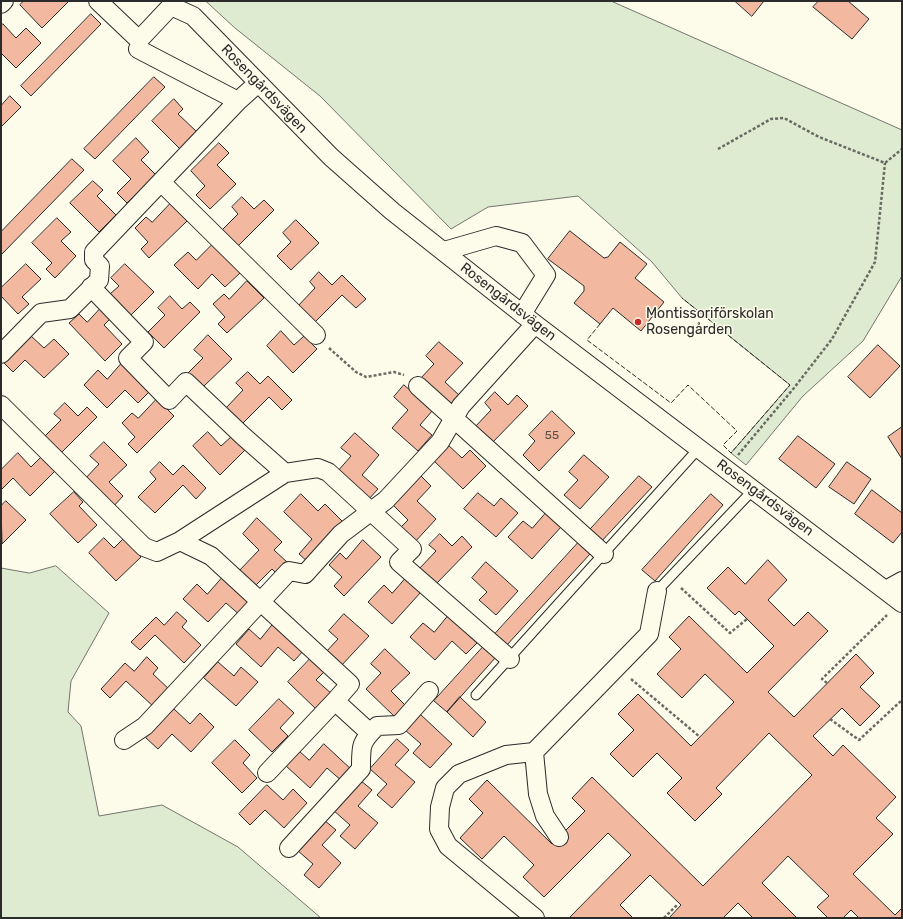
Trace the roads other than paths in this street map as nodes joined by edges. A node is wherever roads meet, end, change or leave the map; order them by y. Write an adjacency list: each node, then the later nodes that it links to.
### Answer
1 (4, 1): 3 (street)
2 (98, 1): 4 (street)
3 (1, 4)
4 (138, 44): 5 (street, Rosengårdsvägen); 6 (street)
5 (258, 83): 6 (street); 8 (street, Rosengårdsvägen)
6 (238, 101): 7 (street)
7 (161, 182): 9 (street); 11 (street)
8 (444, 251): 10 (street, Rosengårdsvägen); 10 (street)
9 (91, 287): 12 (street); 17 (street)
10 (528, 319): 15 (street); 16 (street, Rosengårdsvägen)
11 (316, 335)
12 (1, 354)
13 (418, 386): 15 (street)
14 (1, 405): 20 (street)
15 (454, 420): 19 (street); 21 (street)
16 (699, 448): 18 (street, Rosengårdsvägen); 21 (lane)
17 (285, 473): 19 (street); 20 (street)
18 (754, 489): 23 (street, Rosengårdsvägen); 24 (lane)
19 (372, 512): 25 (street); 27 (street)
20 (180, 541): 25 (street)
21 (604, 554): 27 (lane)
22 (902, 580): 23 (street)
23 (886, 590): 26 (street, Rosengårdsvägen)
24 (657, 591): 33 (street)
25 (260, 602): 30 (street); 32 (street)
26 (901, 603)
27 (510, 659): 29 (lane)
28 (429, 691): 31 (street)
29 (476, 695)
30 (335, 701): 31 (street); 34 (street)
31 (370, 733): 36 (street)
32 (124, 740)
33 (534, 752): 35 (street); 37 (street)
34 (267, 773)
35 (559, 838)
36 (289, 848)
37 (535, 918)

